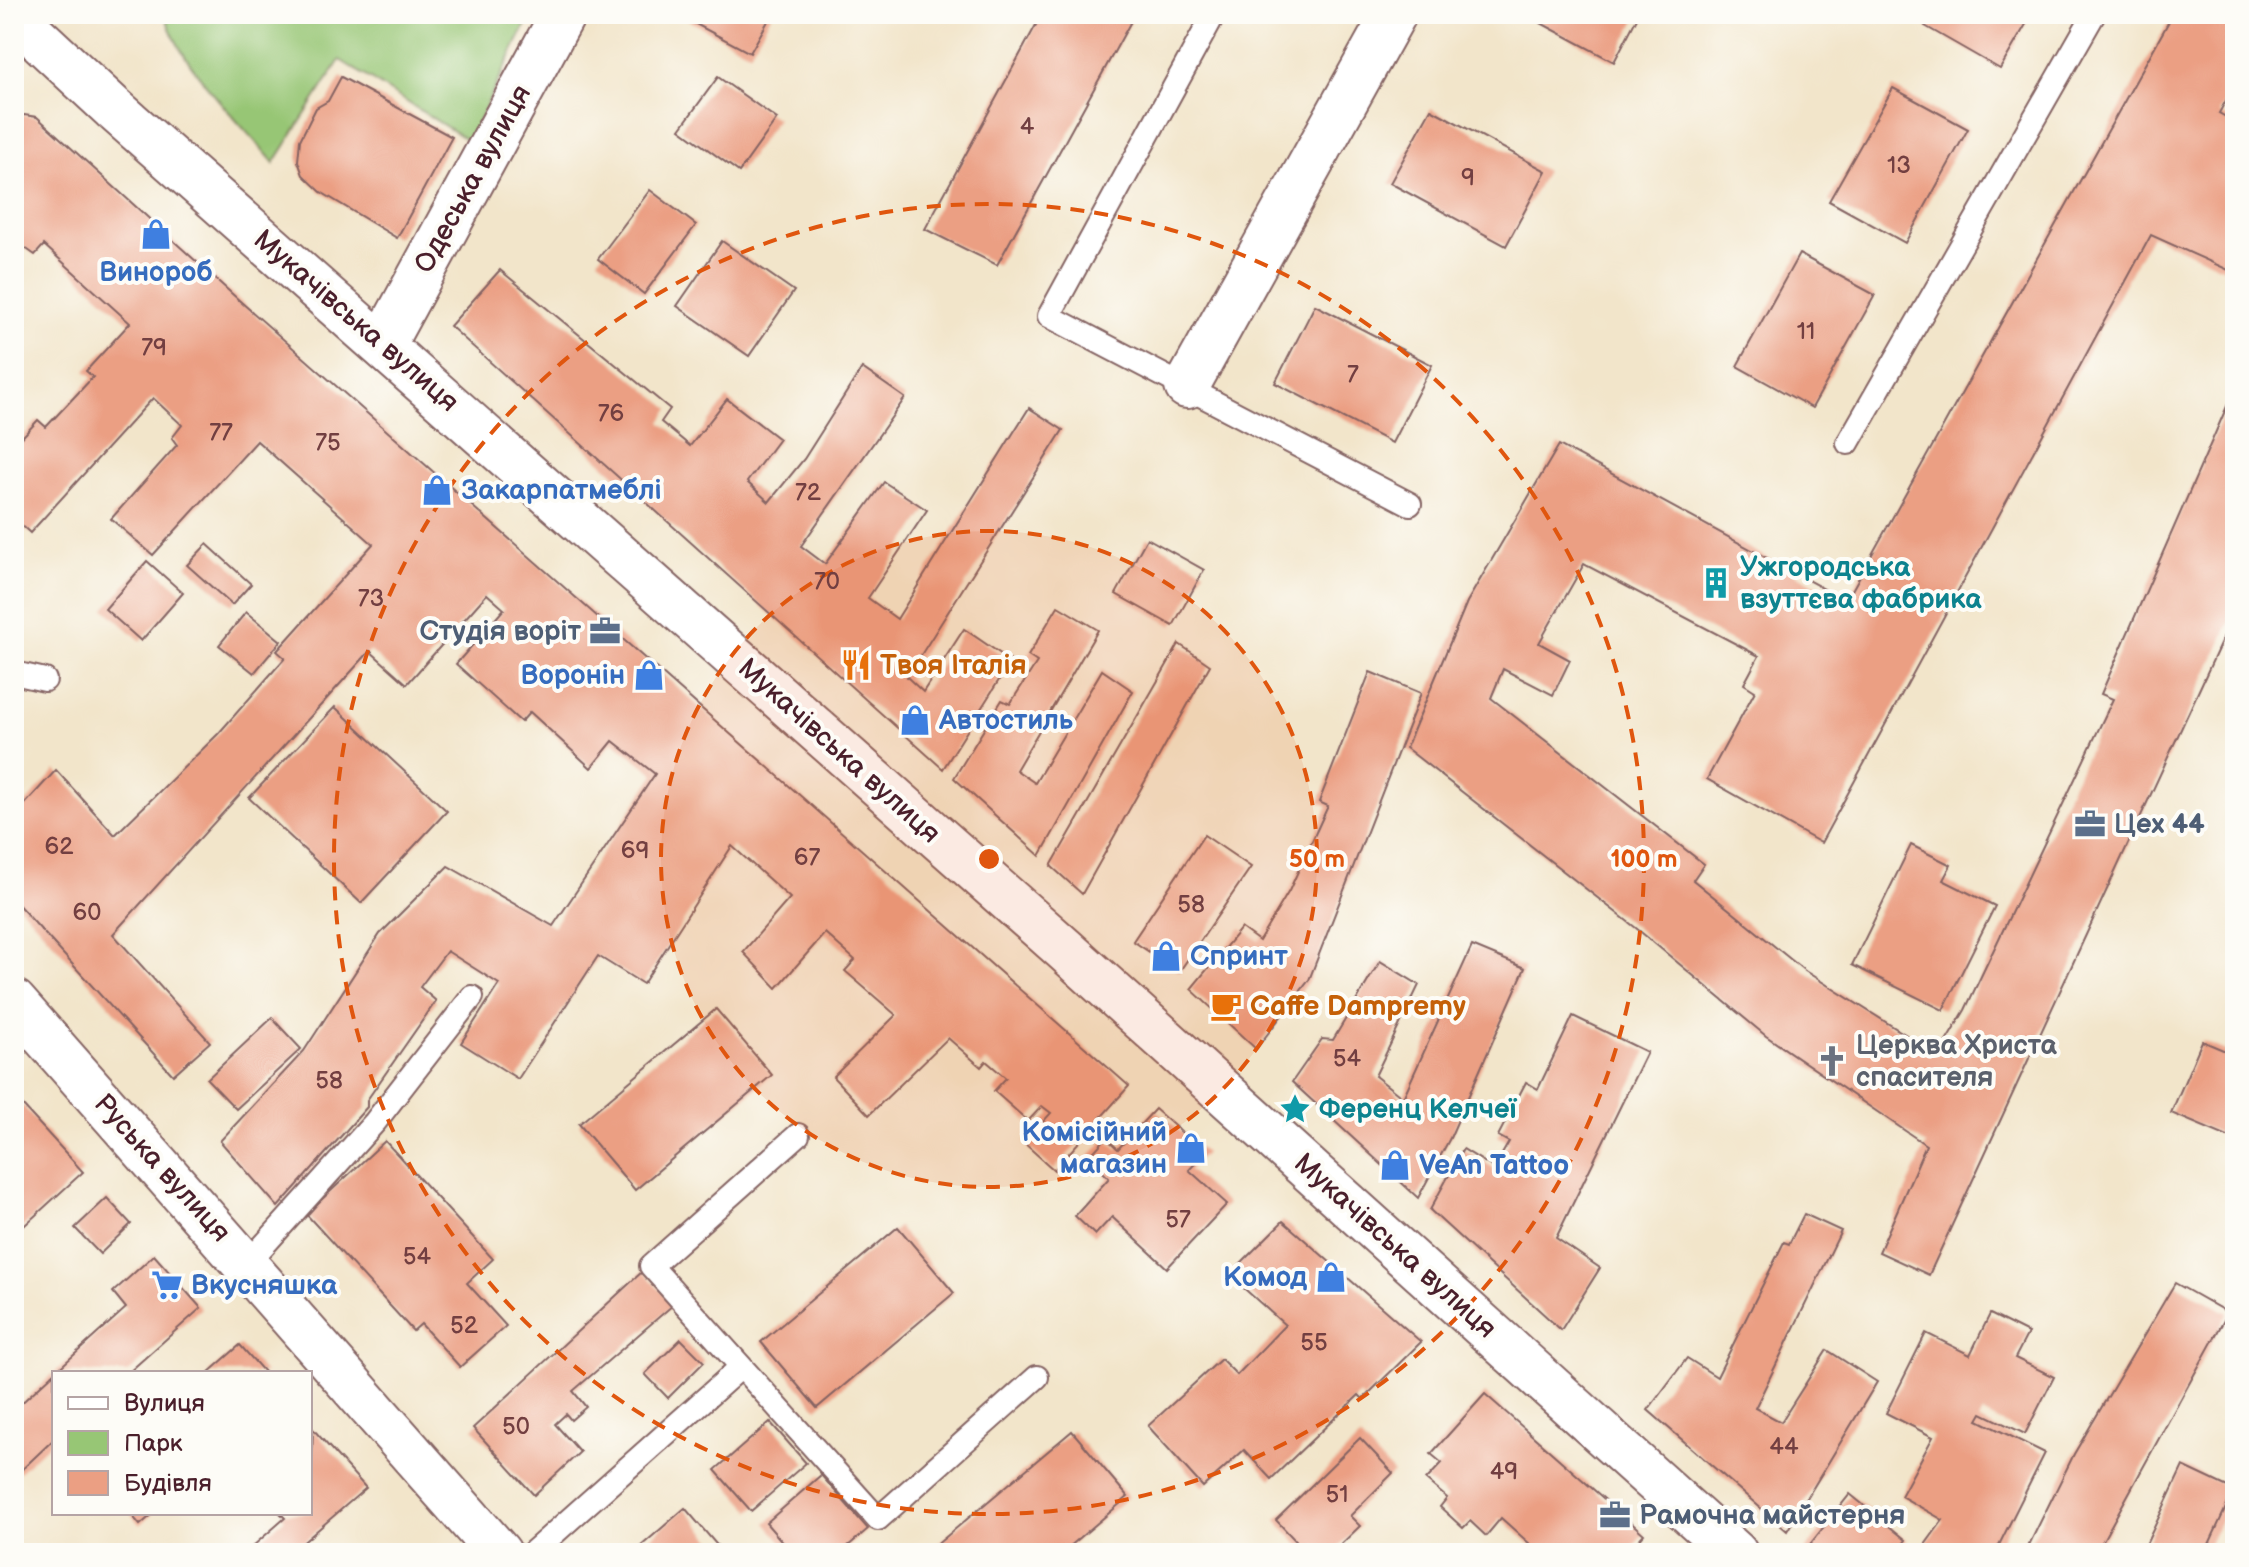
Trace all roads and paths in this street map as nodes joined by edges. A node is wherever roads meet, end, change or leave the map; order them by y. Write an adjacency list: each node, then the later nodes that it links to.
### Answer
1 (563, 14): 6 (main road, Одеська вулиця)
2 (1214, 14): 7 (lane)
3 (1394, 14): 7 (main road)
4 (2094, 14): 8 (lane)
5 (15, 16): 6 (main road, Мукачівська вулиця)
6 (383, 344): 20 (main road, Мукачівська вулиця)
7 (1187, 386): 9 (lane)
8 (1848, 443)
9 (1410, 504)
10 (14, 673): 11 (lane)
11 (45, 680)
12 (472, 997): 15 (lane)
13 (14, 1002): 15 (main road, Руська вулиця)
14 (798, 1135): 16 (lane)
15 (247, 1264): 18 (main road, Руська вулиця)
16 (741, 1367): 17 (lane); 19 (lane)
17 (1037, 1377)
18 (499, 1553)
19 (532, 1553)
20 (1735, 1553)

